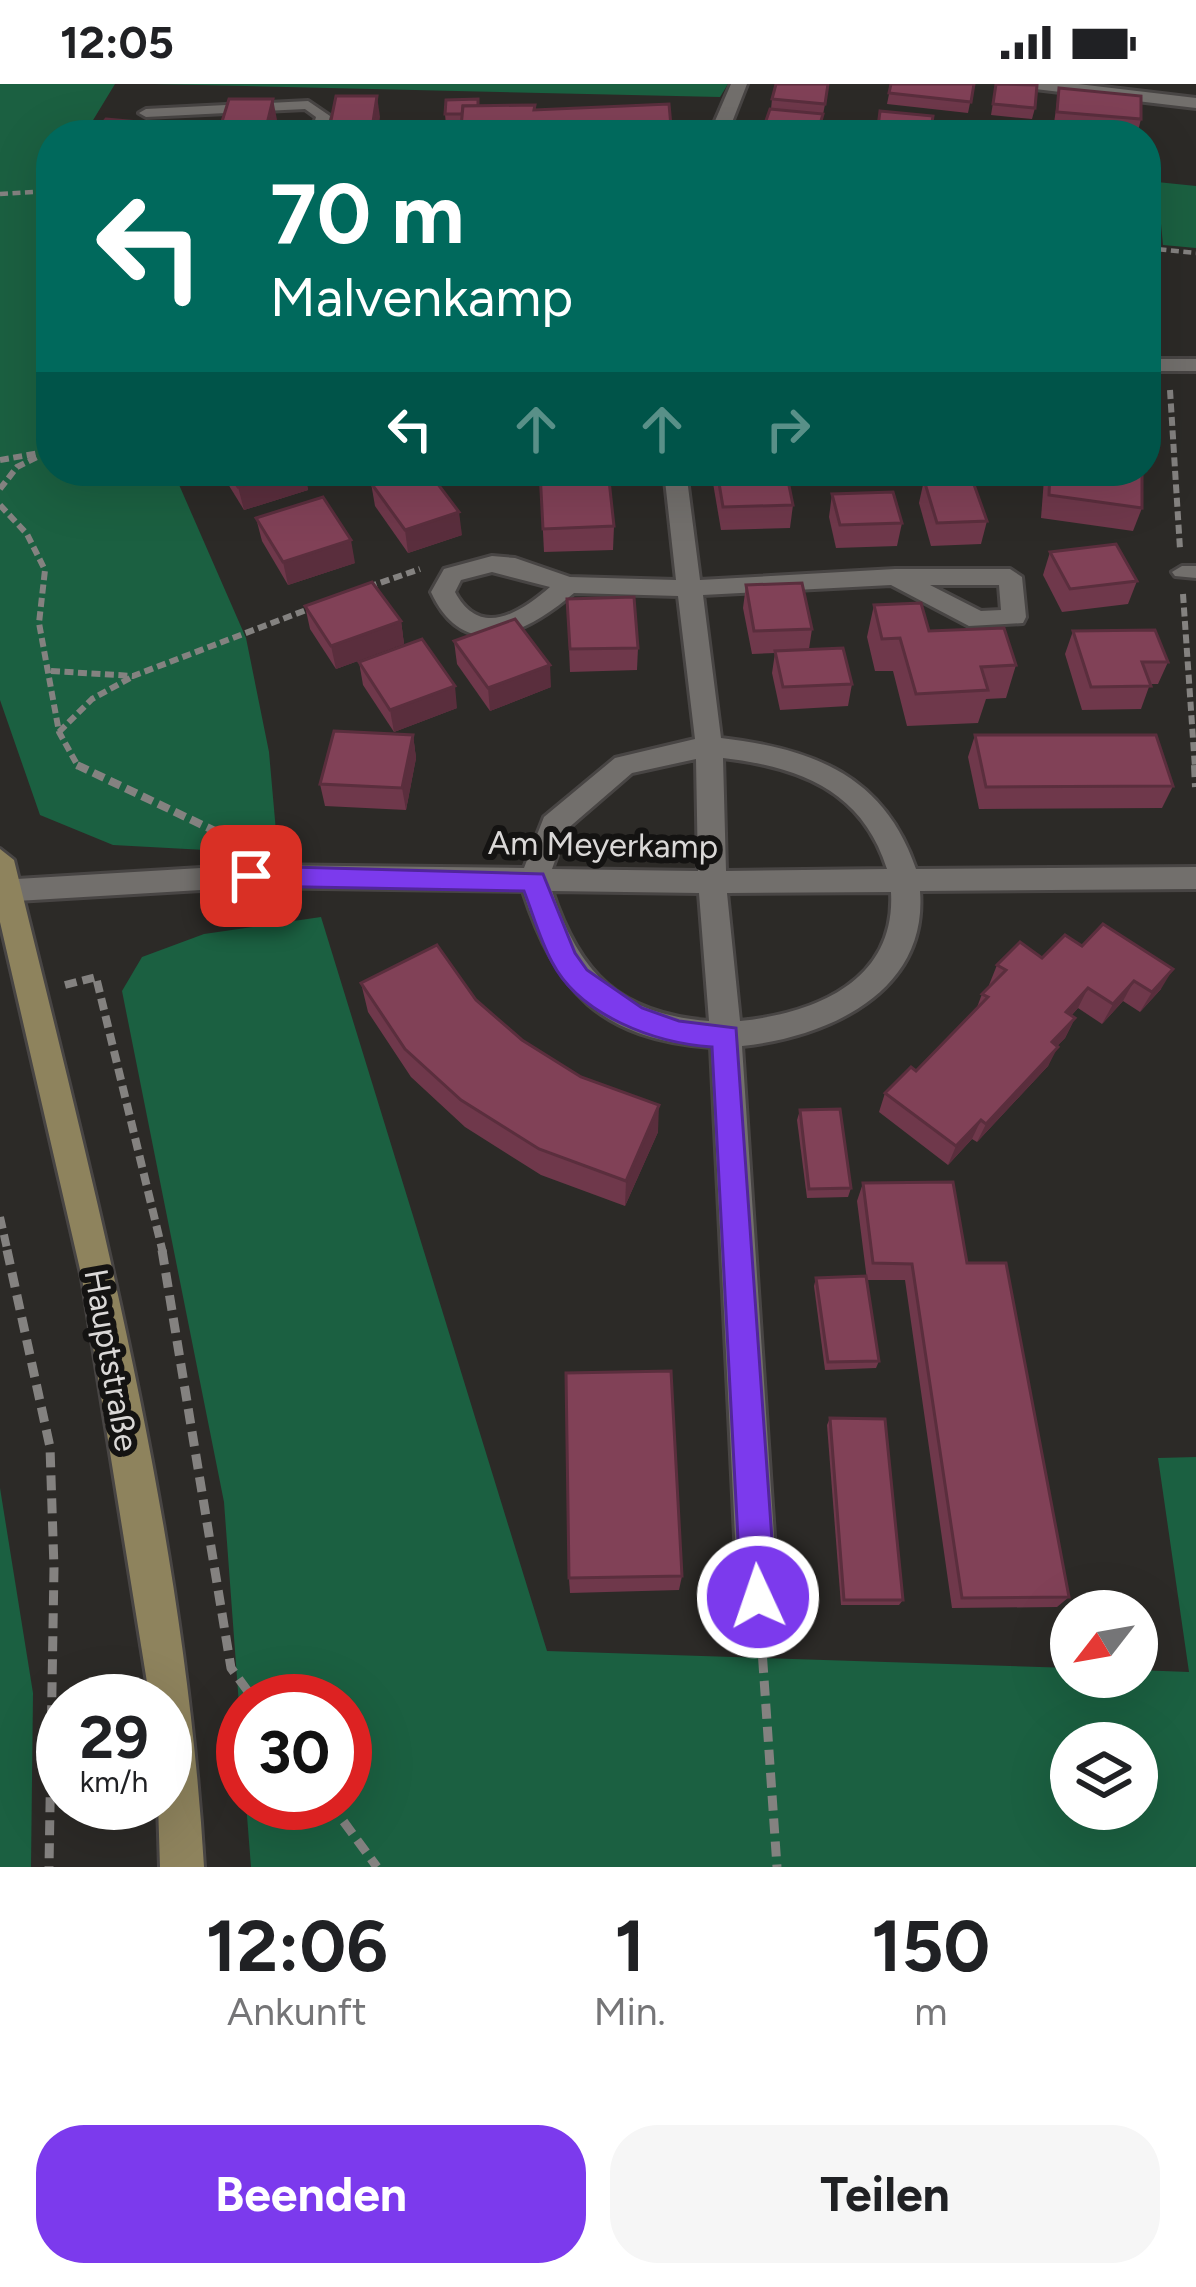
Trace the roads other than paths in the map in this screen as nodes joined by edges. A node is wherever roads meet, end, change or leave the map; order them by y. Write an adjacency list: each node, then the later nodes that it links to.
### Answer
1 (739, 84): 6 (street)
2 (1035, 84): 3 (street)
3 (1196, 103)
4 (146, 112): 5 (lane)
5 (322, 120)
6 (724, 120)
7 (1161, 365): 8 (street)
8 (1196, 365)
9 (677, 486): 12 (street)
10 (895, 577): 12 (street)
11 (568, 585): 11 (street); 12 (street)
12 (692, 588): 13 (street)
13 (709, 746): 16 (street); 17 (street); 18 (street)
14 (1196, 878): 17 (street, Am Meyerkamp)
15 (3, 881): 16 (street, Am Meyerkamp); 21 (main road, Hauptstraße)
16 (534, 881): 18 (street, Am Meyerkamp); 19 (street)
17 (905, 881): 18 (street, Am Meyerkamp); 19 (street)
18 (712, 882): 19 (street)
19 (726, 1036): 20 (street)
20 (758, 1597)
21 (182, 1867)

